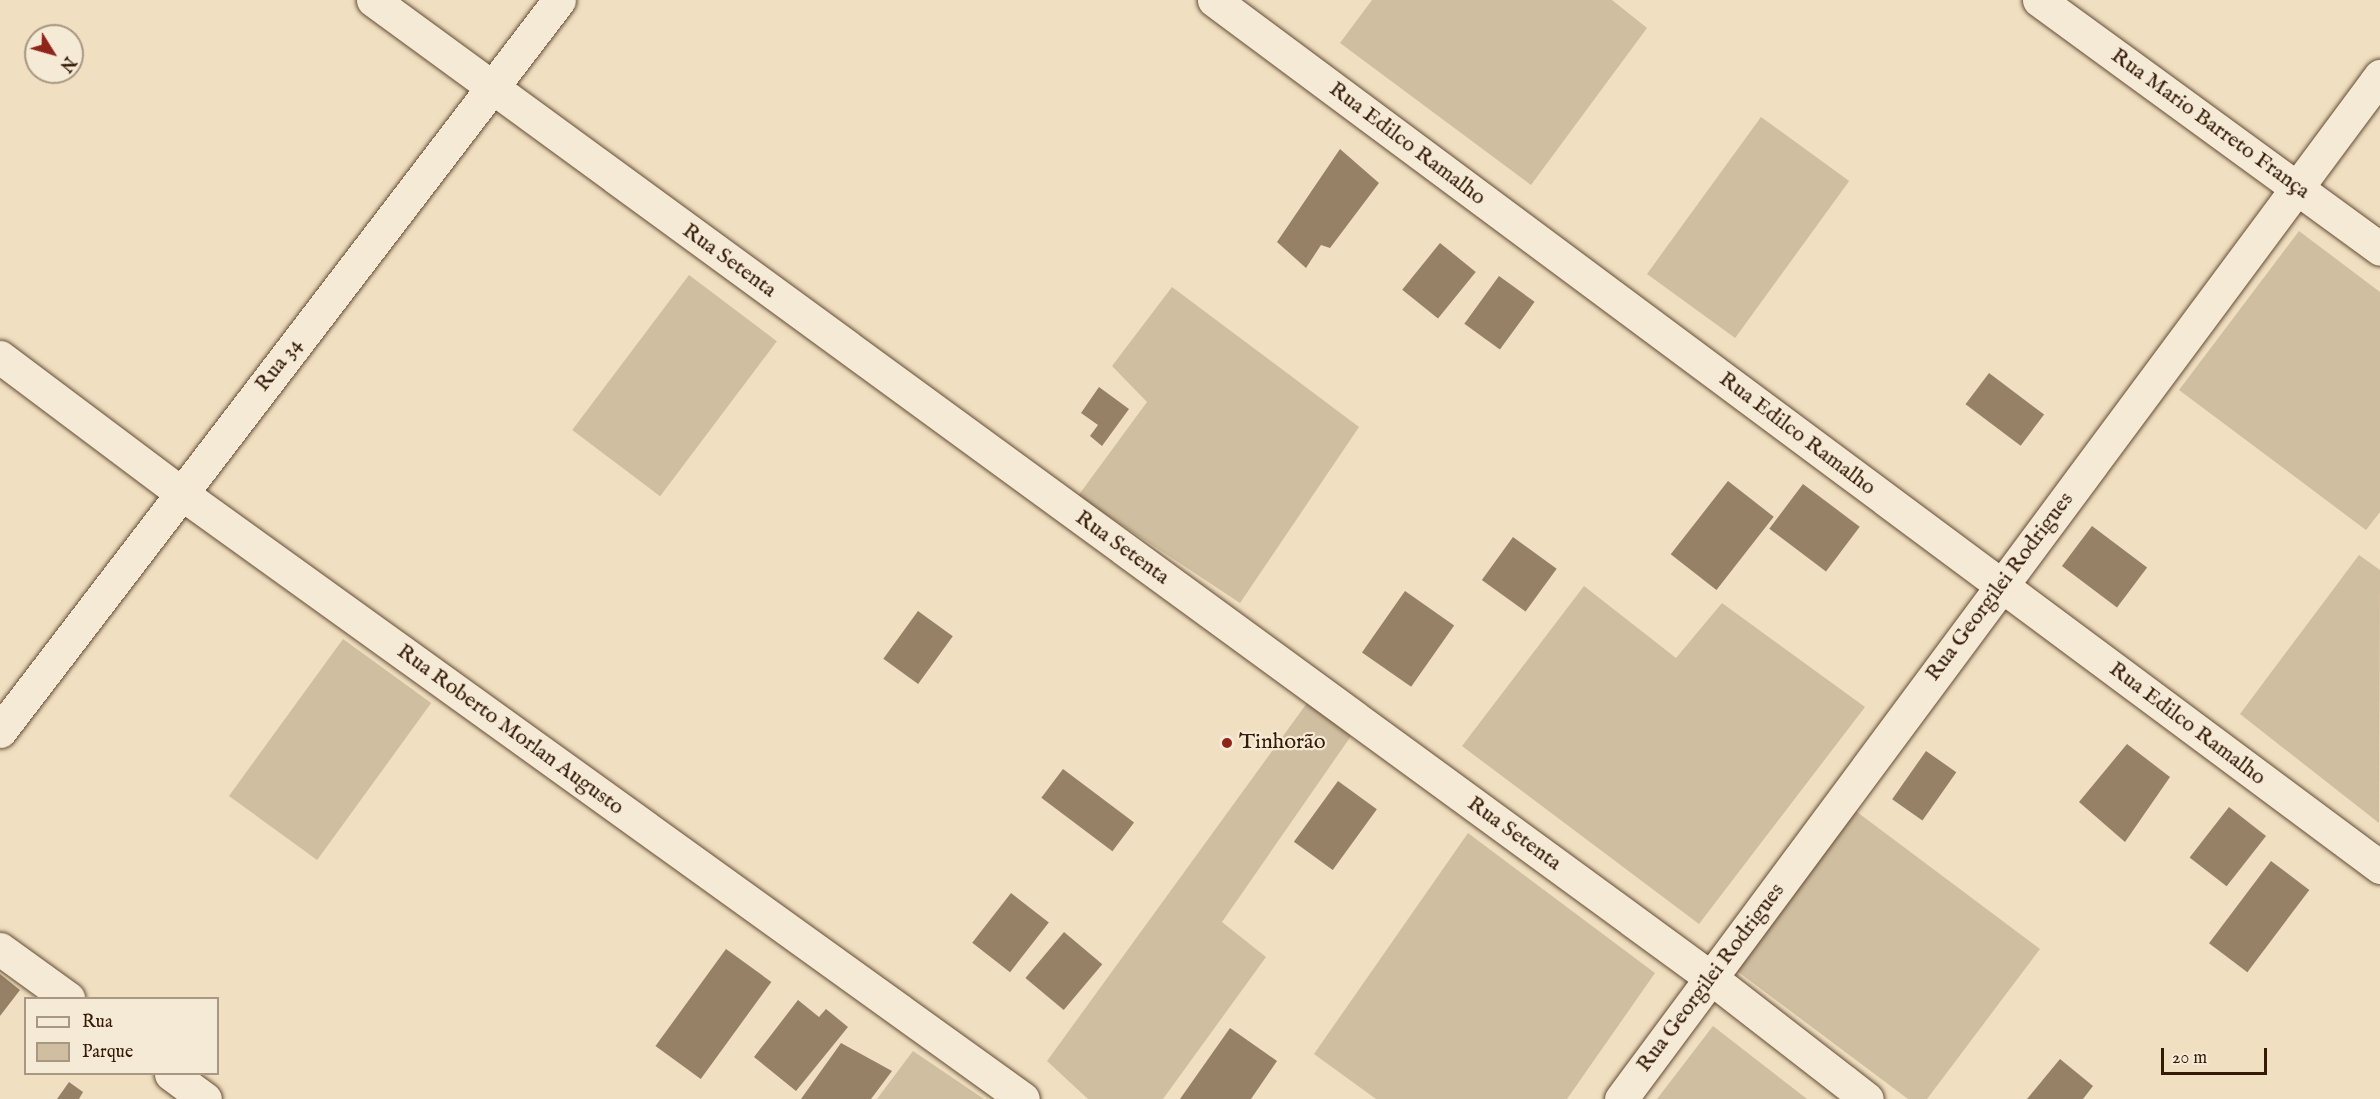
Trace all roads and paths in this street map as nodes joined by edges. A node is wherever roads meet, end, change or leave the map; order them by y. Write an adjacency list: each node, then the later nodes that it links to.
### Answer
1 (373, 0): 6 (street, Rua Setenta)
2 (559, 0): 6 (street, Rua 34)
3 (1214, 0): 11 (street, Rua Edilco Ramalho)
4 (2039, 0): 7 (street, Rua Mario Barreto França)
5 (2380, 76): 7 (street, Rua Georgilei Rodrigues)
6 (493, 89): 10 (street, Rua 34); 15 (street, Rua Setenta)
7 (2298, 187): 8 (street, Rua Mario Barreto França); 11 (street, Rua Georgilei Rodrigues)
8 (2380, 249)
9 (0, 357): 10 (street, Rua Roberto Morlan Augusto)
10 (181, 493): 12 (street, Rua 34); 19 (street, Rua Roberto Morlan Augusto)
11 (2001, 586): 13 (street, Rua Edilco Ramalho); 15 (street, Rua Georgilei Rodrigues)
12 (0, 731)
13 (2380, 867)
14 (0, 949): 16 (street)
15 (1711, 978): 20 (street, Rua Georgilei Rodrigues); 21 (street, Rua Setenta)
16 (65, 997)
17 (172, 1075): 18 (street)
18 (206, 1099)
19 (1023, 1099)
20 (1621, 1099)
21 (1867, 1099)

